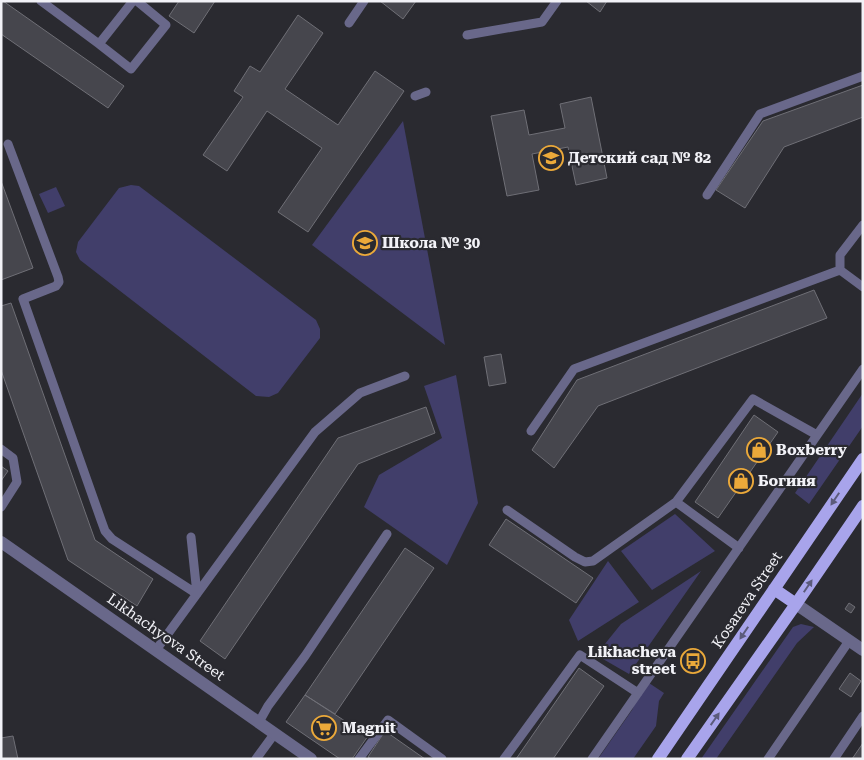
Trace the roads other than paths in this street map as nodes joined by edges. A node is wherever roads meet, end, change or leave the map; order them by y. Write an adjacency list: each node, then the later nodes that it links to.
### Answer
1 (41, 1): 8 (lane)
2 (134, 1): 8 (lane)
3 (137, 1): 8 (lane)
4 (364, 1): 6 (lane)
5 (557, 1): 7 (lane)
6 (349, 24)
7 (467, 35)
8 (99, 44)
9 (863, 76): 13 (lane)
10 (426, 92): 11 (lane)
11 (415, 96)
12 (8, 144): 32 (lane)
13 (707, 195)
14 (863, 225): 15 (lane)
15 (840, 270): 16 (lane); 19 (lane)
16 (863, 287)
17 (863, 369): 20 (lane)
18 (405, 376): 32 (lane)
19 (531, 430)
20 (817, 435): 23 (lane); 30 (lane)
21 (1, 449): 24 (lane)
22 (863, 459): 31 (main road, Kosareva Street, one-way to 31)
23 (676, 502): 25 (lane); 30 (lane)
24 (1, 507)
25 (507, 510)
26 (860, 514): 33 (main road, one-way to 26)
27 (388, 534): 39 (lane)
28 (191, 537): 32 (lane)
29 (1, 542): 35 (street, Likhachyova Street)
30 (739, 548): 37 (lane)
31 (774, 589): 33 (main road); 47 (main road, Kosareva Street, one-way to 47)
32 (197, 594): 35 (lane)
33 (796, 604): 34 (street); 48 (main road, one-way to 33)
34 (849, 641): 36 (street); 49 (lane)
35 (156, 650): 39 (street, Likhachyova Street)
36 (863, 650)
37 (638, 693): 45 (lane); 46 (lane)
38 (863, 716): 50 (lane)
39 (258, 722): 40 (street, Likhachyova Street)
40 (275, 733): 41 (lane); 42 (street, Likhachyova Street)
41 (256, 759)
42 (311, 759)
43 (359, 759): 44 (lane)
44 (442, 759)
45 (504, 759)
46 (592, 759)
47 (658, 759)
48 (687, 759)
49 (768, 759)
50 (834, 759)

